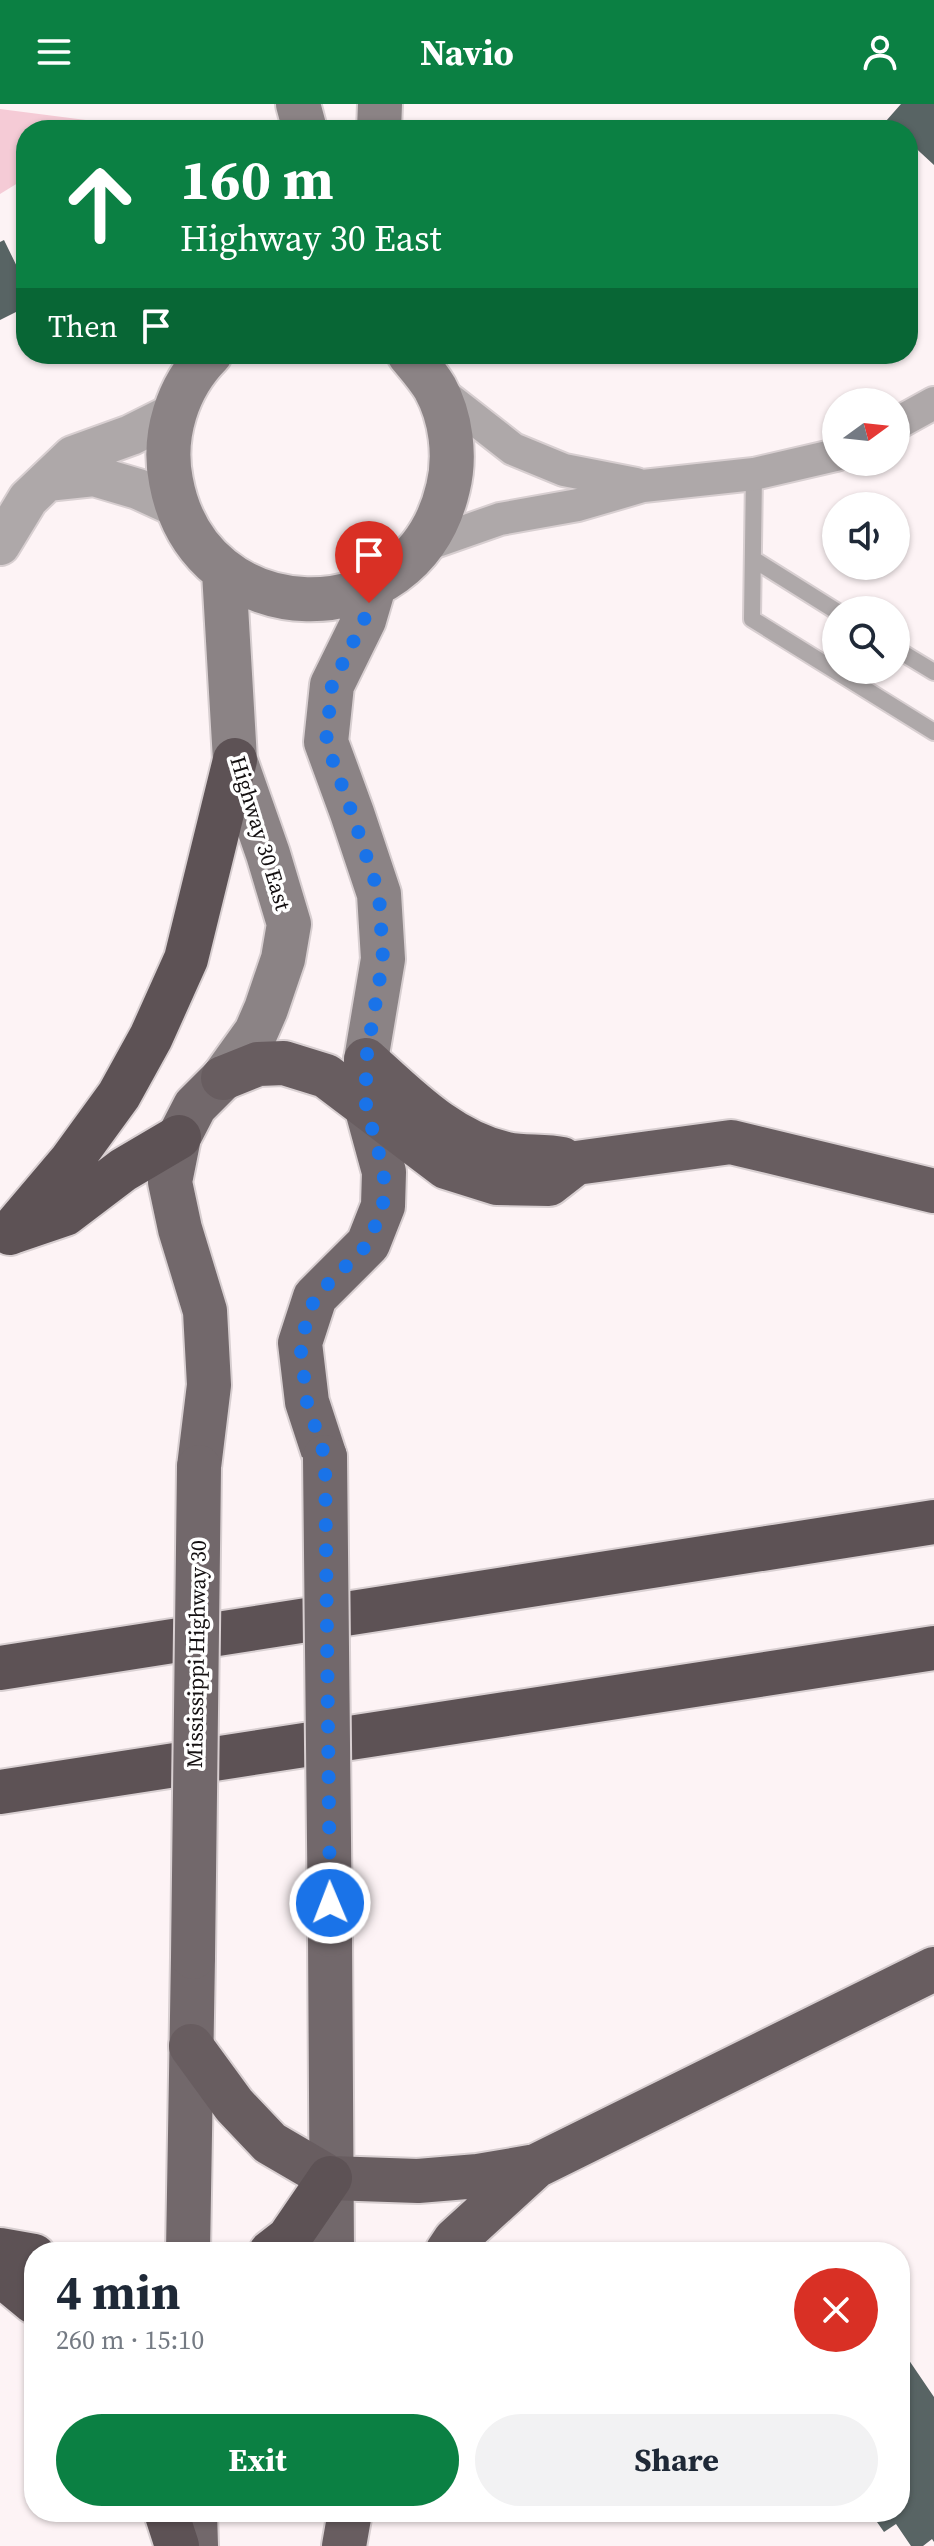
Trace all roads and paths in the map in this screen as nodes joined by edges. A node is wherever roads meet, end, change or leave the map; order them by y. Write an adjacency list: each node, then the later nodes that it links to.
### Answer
1 (202, 364): 5 (main road)
2 (417, 364): 3 (main road)
3 (435, 388): 10 (street); 13 (main road)
4 (934, 403): 6 (street)
5 (173, 414): 9 (street); 11 (main road)
6 (910, 416)
7 (822, 458): 8 (street)
8 (754, 474): 10 (street); 14 (lane)
9 (47, 481): 11 (street); 12 (street)
10 (643, 486): 13 (street)
11 (175, 506): 15 (main road)
12 (0, 545)
13 (423, 546): 16 (main road)
14 (753, 559): 17 (lane); 20 (lane)
15 (224, 572): 16 (main road); 21 (main road, Highway 30 East)
16 (374, 586): 22 (main road)
17 (822, 602)
18 (910, 657): 19 (lane)
19 (934, 672)
20 (934, 732)
21 (235, 760): 23 (main road, Highway 30 East); 28 (highway)
22 (366, 1060): 24 (main road); 26 (highway)
23 (223, 1078): 24 (highway); 25 (main road, Mississippi Highway 30)
24 (366, 1106): 26 (highway); 36 (main road, bridge)
25 (179, 1137): 28 (highway); 34 (main road, Mississippi Highway 30, bridge)
26 (576, 1163): 27 (highway)
27 (934, 1191)
28 (5, 1236)
29 (934, 1522): 31 (highway)
30 (934, 1648): 32 (highway)
31 (0, 1668)
32 (0, 1792)
33 (934, 1969): 35 (highway)
34 (191, 2046): 36 (highway); 37 (main road, Mississippi Highway 30)
35 (536, 2166): 36 (highway); 40 (highway)
36 (330, 2178): 38 (highway); 39 (main road)
37 (188, 2242)
38 (284, 2242)
39 (332, 2242)
40 (454, 2242)
41 (0, 2250): 42 (highway)
42 (24, 2254)
43 (0, 2274): 44 (highway)
44 (24, 2294)
45 (169, 2522): 49 (highway)
46 (195, 2522): 50 (main road)
47 (340, 2522): 51 (main road)
48 (348, 2522): 51 (highway)
49 (177, 2546)
50 (196, 2546)
51 (342, 2546)

